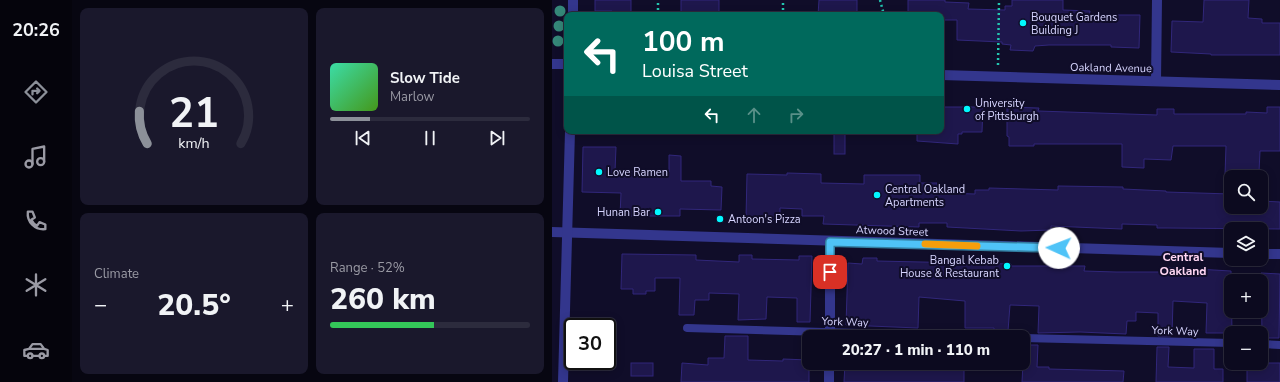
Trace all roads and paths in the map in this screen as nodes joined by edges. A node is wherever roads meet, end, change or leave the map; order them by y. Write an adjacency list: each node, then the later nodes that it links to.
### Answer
1 (573, 0): 7 (street)
2 (658, 0): 8 (path)
3 (783, 0): 9 (path)
4 (880, 0): 10 (path)
5 (999, 0): 14 (path)
6 (1157, 0): 15 (street)
7 (573, 12)
8 (658, 12)
9 (782, 12)
10 (883, 12)
11 (552, 64): 12 (street)
12 (564, 64)
13 (944, 75): 14 (street, Oakland Avenue)
14 (998, 77): 15 (street, Oakland Avenue)
15 (1156, 81): 16 (street, Oakland Avenue)
16 (1280, 85)
17 (570, 134): 19 (street)
18 (552, 232): 19 (street, Atwood Street)
19 (567, 232): 20 (street, Atwood Street); 32 (street)
20 (830, 242): 21 (street, Atwood Street); 25 (street)
21 (1224, 253)
22 (1268, 254): 23 (street)
23 (1280, 254)
24 (687, 328): 26 (lane, York Way)
25 (830, 330)
26 (802, 334)
27 (1030, 338): 28 (lane, York Way)
28 (1224, 343)
29 (1268, 344): 30 (lane)
30 (1280, 345)
31 (829, 370): 33 (street)
32 (563, 382)
33 (829, 382)

